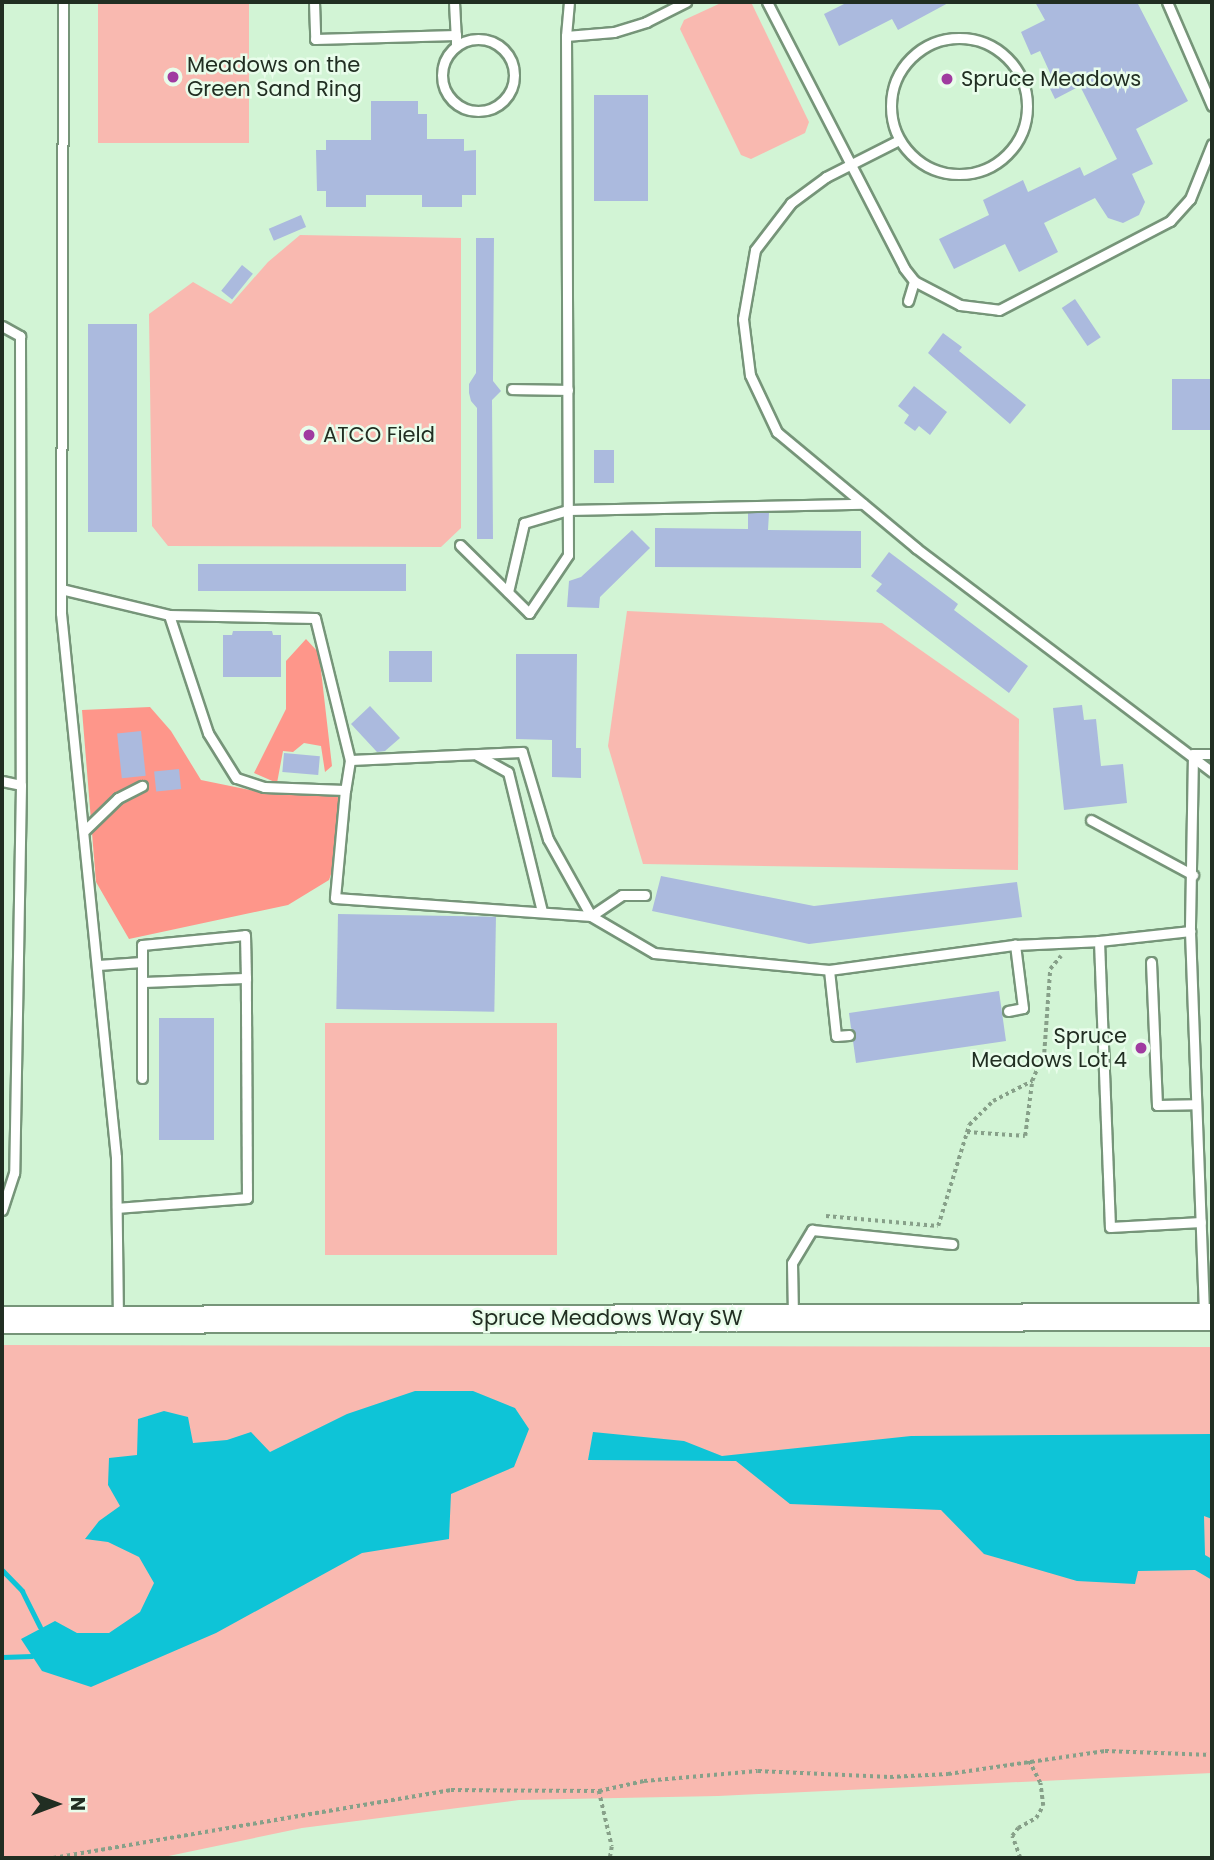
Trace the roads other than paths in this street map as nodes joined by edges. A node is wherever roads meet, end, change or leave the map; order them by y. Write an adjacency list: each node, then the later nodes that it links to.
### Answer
1 (63, 2): 23 (lane)
2 (314, 2): 8 (lane)
3 (454, 2): 8 (lane)
4 (569, 2): 9 (lane)
5 (686, 2): 9 (lane)
6 (767, 2): 14 (lane)
7 (1167, 2): 11 (lane)
8 (456, 35): 10 (lane)
9 (566, 36): 19 (lane)
10 (456, 46): 10 (lane)
11 (1212, 106)
12 (900, 140): 12 (lane); 14 (lane)
13 (1212, 144): 15 (lane)
14 (850, 164): 15 (lane); 20 (lane)
15 (914, 281): 16 (lane)
16 (908, 301)
17 (2, 326): 32 (lane)
18 (512, 390): 19 (lane)
19 (568, 390): 21 (lane)
20 (863, 504): 21 (lane); 27 (lane)
21 (568, 510): 24 (lane); 24 (lane)
22 (460, 544): 24 (lane)
23 (61, 589): 25 (lane); 36 (lane)
24 (508, 592)
25 (169, 615): 29 (lane); 34 (lane)
26 (475, 754): 29 (lane); 39 (lane); 40 (lane)
27 (1193, 754): 28 (lane); 30 (lane); 37 (lane)
28 (1212, 754)
29 (350, 760): 34 (lane)
30 (1212, 772)
31 (2, 780): 32 (lane)
32 (21, 785): 55 (lane)
33 (142, 786): 36 (lane)
34 (345, 790): 39 (lane)
35 (1091, 820): 37 (lane)
36 (85, 831): 46 (lane)
37 (1193, 875): 41 (lane)
38 (645, 895): 40 (lane)
39 (542, 912): 40 (lane)
40 (591, 916): 47 (lane)
41 (1190, 931): 42 (lane); 53 (lane)
42 (1099, 941): 43 (lane); 56 (lane)
43 (1015, 944): 47 (lane); 50 (lane)
44 (142, 962): 46 (lane); 48 (lane); 49 (lane)
45 (1151, 962): 53 (lane)
46 (98, 965): 54 (lane)
47 (829, 970): 51 (lane)
48 (246, 978): 49 (lane); 54 (lane)
49 (142, 982): 52 (lane)
50 (1008, 1011)
51 (849, 1035)
52 (142, 1078)
53 (1196, 1104): 56 (lane)
54 (117, 1208): 61 (lane)
55 (2, 1210)
56 (1200, 1222): 58 (lane)
57 (952, 1244): 59 (lane)
58 (1208, 1316): 59 (main road, Spruce Meadows Way SW)
59 (793, 1317): 61 (main road, Spruce Meadows Way SW)
60 (2, 1320): 61 (main road, Spruce Meadows Way SW)
61 (118, 1320)

